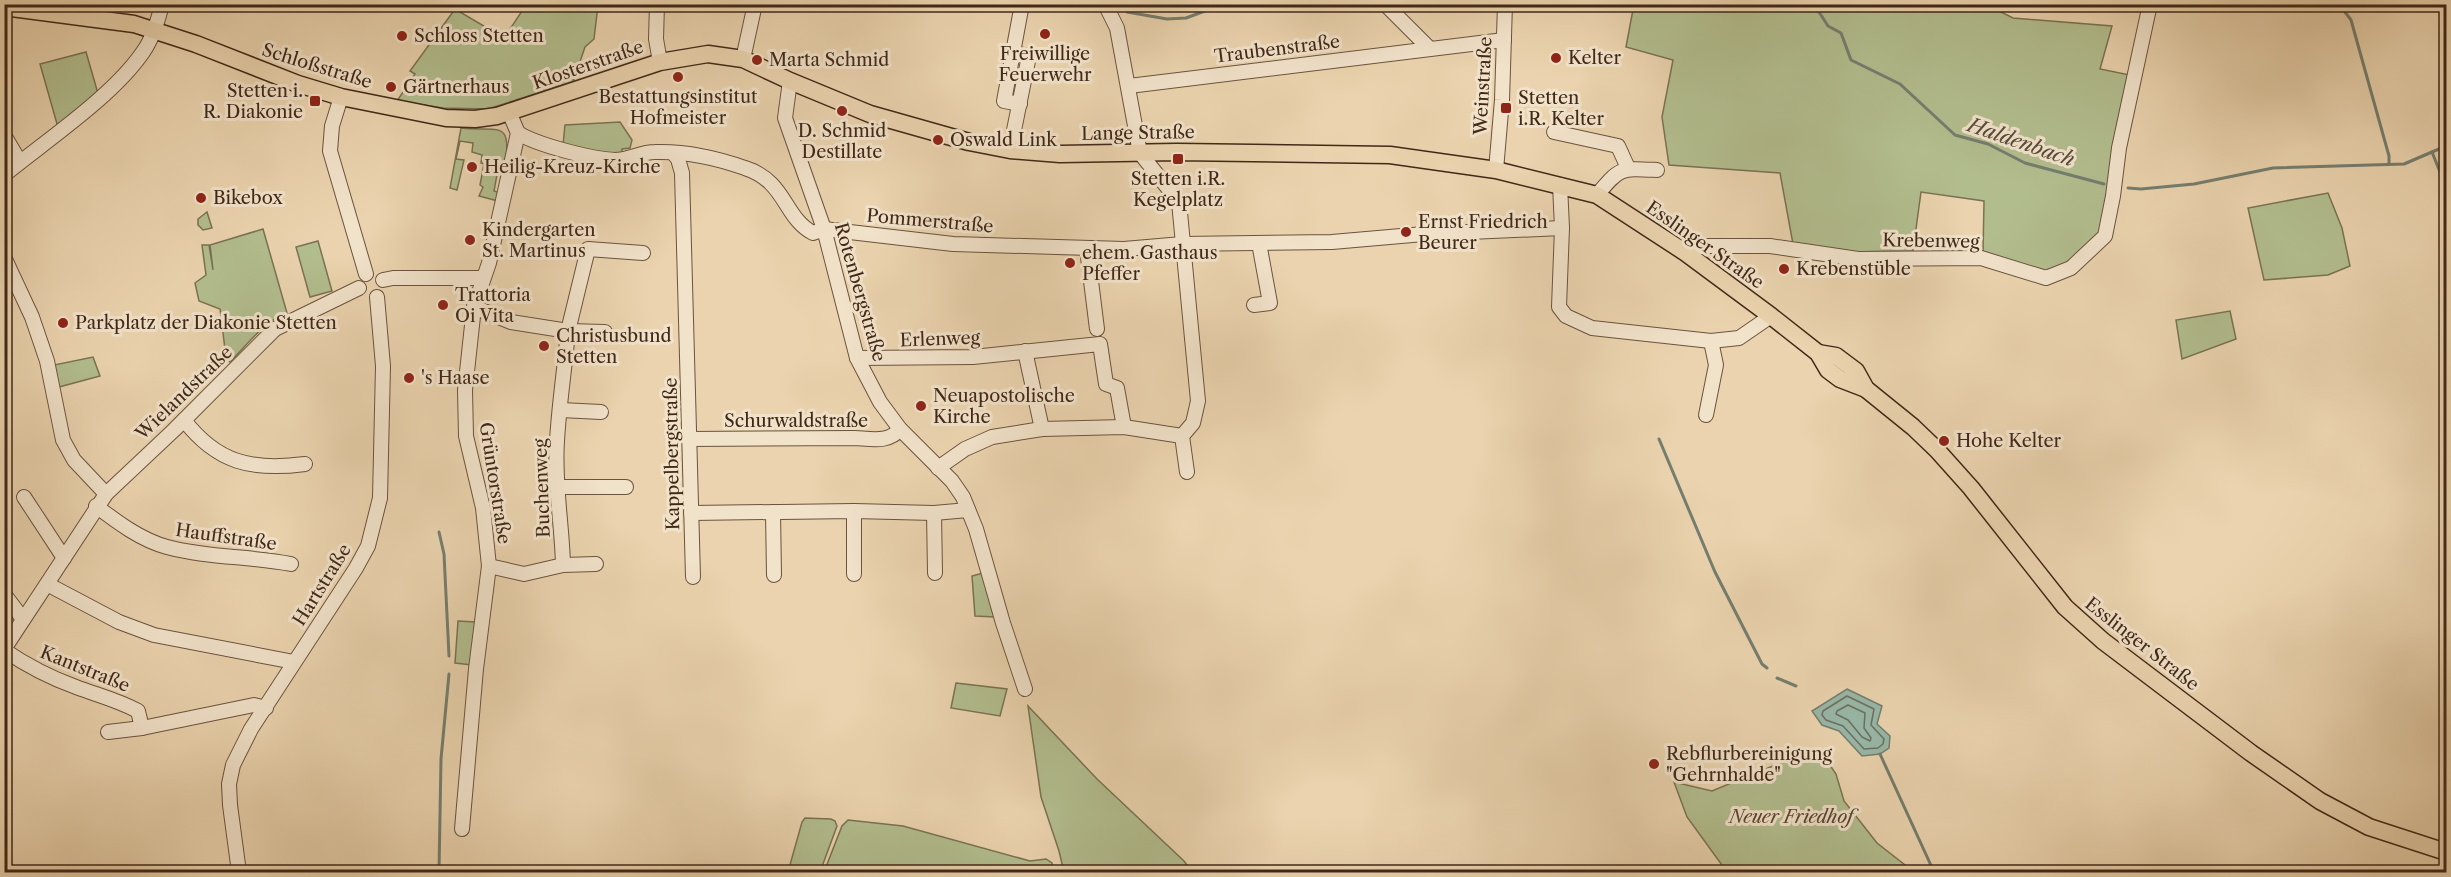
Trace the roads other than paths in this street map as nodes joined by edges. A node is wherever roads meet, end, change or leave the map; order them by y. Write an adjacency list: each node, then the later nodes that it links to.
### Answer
1 (162, 4): 12 (street)
2 (657, 4): 16 (street, Klosterstraße)
3 (754, 4): 15 (street)
4 (1022, 4): 24 (street)
5 (1105, 4): 18 (street)
6 (1385, 4): 14 (street)
7 (1505, 4): 13 (street, Weinstraße)
8 (2150, 4): 40 (street, Krebenweg)
9 (2205, 4): 10 (street)
10 (2270, 4)
11 (4, 8): 12 (main road, Schloßstraße)
12 (155, 30): 19 (main road, Schloßstraße); 27 (street)
13 (1504, 40): 14 (street, Traubenstraße); 29 (street, Weinstraße)
14 (1429, 48): 18 (street, Traubenstraße)
15 (743, 59): 16 (main road, Lange Straße); 17 (main road, Lange Straße)
16 (660, 62): 20 (main road, Klosterstraße)
17 (790, 81): 24 (main road, Lange Straße); 35 (street, Rotenbergstraße)
18 (1129, 86): 26 (street)
19 (341, 97): 20 (main road, Schloßstraße); 42 (street)
20 (509, 112): 22 (street)
21 (1554, 132): 28 (street)
22 (518, 133): 25 (street, Pommerstraße); 43 (street, Grüntorstraße)
23 (4, 135): 27 (street)
24 (1010, 150): 26 (main road, Lange Straße)
25 (673, 153): 35 (street, Pommerstraße); 64 (street, Kappelbergstraße)
26 (1140, 153): 29 (main road, Lange Straße); 37 (street)
27 (20, 162): 31 (street)
28 (1628, 168): 30 (street); 33 (street)
29 (1496, 170): 32 (main road, Lange Straße)
30 (1657, 170)
31 (4, 175)
32 (1560, 185): 33 (main road, Esslinger Straße); 34 (street)
33 (1598, 195): 40 (main road, Esslinger Straße)
34 (1562, 228): 36 (street, Pommerstraße); 53 (street)
35 (825, 229): 38 (street, Pommerstraße); 55 (street, Rotenbergstraße)
36 (1259, 243): 37 (street, Pommerstraße); 47 (street)
37 (1182, 244): 38 (street, Pommerstraße); 63 (street)
38 (1087, 249): 50 (street)
39 (643, 253): 51 (street, Buchenweg)
40 (1686, 253): 49 (main road, Esslinger Straße)
41 (4, 257): 70 (street)
42 (366, 274): 44 (street); 45 (street)
43 (483, 278): 44 (street); 48 (street, Grüntorstraße)
44 (383, 280): 46 (street, Hartstraße)
45 (359, 288): 46 (street); 59 (street, Wielandstraße)
46 (377, 297): 91 (street, Hartstraße)
47 (1254, 305)
48 (474, 307): 51 (street); 82 (street, Grüntorstraße)
49 (1771, 316): 53 (street); 97 (main road, Esslinger Straße)
50 (1097, 329)
51 (568, 331): 52 (street); 56 (street, Buchenweg)
52 (605, 332)
53 (1711, 340): 58 (street)
54 (1024, 351): 55 (street, Erlenweg); 60 (street, Erlenweg); 62 (street)
55 (857, 358): 61 (street, Rotenbergstraße)
56 (561, 410): 57 (street); 68 (street, Buchenweg)
57 (601, 412)
58 (1706, 415)
59 (184, 420): 65 (street); 70 (street, Wielandstraße)
60 (1124, 427): 62 (street); 63 (street)
61 (900, 429): 64 (street, Schurwaldstraße); 66 (street, Rotenbergstraße)
62 (1042, 429): 66 (street)
63 (1182, 436): 67 (street)
64 (689, 439): 76 (street, Kappelbergstraße)
65 (304, 464)
66 (938, 468): 73 (street, Rotenbergstraße)
67 (1187, 472)
68 (557, 487): 69 (street); 81 (street, Buchenweg)
69 (626, 487)
70 (106, 494): 72 (street, Wielandstraße)
71 (24, 497): 78 (street)
72 (96, 506): 78 (street, Wielandstraße); 79 (street, Hauffstraße)
73 (968, 510): 77 (street); 92 (street, Rotenbergstraße)
74 (854, 511): 75 (street); 77 (street); 84 (street)
75 (773, 512): 76 (street); 85 (street)
76 (691, 513): 86 (street, Kappelbergstraße)
77 (934, 513): 83 (street)
78 (64, 558): 87 (street, Wielandstraße)
79 (291, 564)
80 (596, 564): 81 (street)
81 (562, 565): 82 (street)
82 (489, 566): 96 (street, Grüntorstraße)
83 (935, 573)
84 (855, 574)
85 (774, 575)
86 (693, 577)
87 (47, 584): 89 (street, Wielandstraße); 91 (street)
88 (4, 594): 89 (street)
89 (23, 619): 90 (street, Wielandstraße)
90 (4, 649): 94 (street, Kantstraße)
91 (294, 662): 93 (street, Hartstraße)
92 (1025, 689)
93 (266, 708): 94 (street); 98 (street, Hartstraße)
94 (142, 728): 95 (street)
95 (108, 732)
96 (462, 829)
97 (2446, 852)
98 (239, 873)

